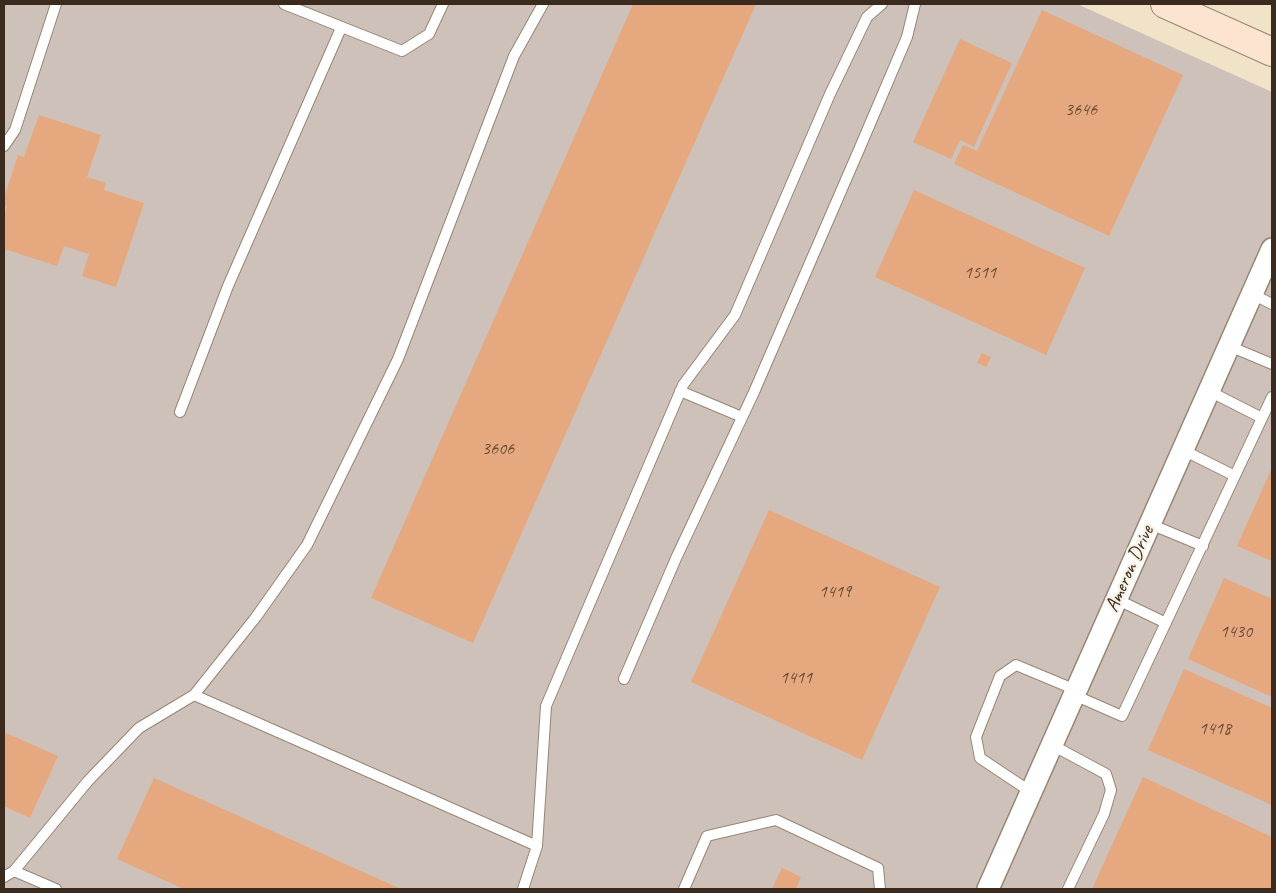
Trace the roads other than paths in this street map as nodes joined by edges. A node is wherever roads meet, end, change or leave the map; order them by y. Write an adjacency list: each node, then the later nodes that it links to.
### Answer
1 (56, 4): 10 (lane)
2 (284, 4): 8 (lane)
3 (444, 4): 8 (lane)
4 (543, 4): 30 (lane)
5 (882, 4): 16 (lane)
6 (915, 4): 20 (lane)
7 (1164, 4): 9 (main road)
8 (341, 28): 19 (lane)
9 (1272, 52)
10 (4, 146)
11 (1272, 249): 12 (street, Ameron Drive)
12 (1252, 294): 13 (lane); 14 (street, Ameron Drive)
13 (1272, 304)
14 (1229, 346): 15 (lane); 17 (street, Ameron Drive)
15 (1272, 364)
16 (680, 391): 20 (lane); 33 (lane)
17 (1209, 391): 21 (lane); 22 (street, Ameron Drive)
18 (1272, 397): 21 (lane)
19 (180, 412)
20 (742, 417): 28 (lane)
21 (1262, 418): 23 (lane)
22 (1183, 450): 23 (lane); 24 (street, Ameron Drive)
23 (1236, 476): 25 (lane)
24 (1150, 524): 25 (lane); 26 (street, Ameron Drive)
25 (1203, 546): 27 (lane)
26 (1116, 599): 27 (lane); 29 (street, Ameron Drive)
27 (1166, 624): 29 (lane)
28 (624, 679)
29 (1075, 692): 31 (street, Ameron Drive); 32 (lane)
30 (194, 695): 33 (lane); 34 (lane)
31 (1052, 745): 32 (street, Ameron Drive); 41 (lane)
32 (1031, 792): 40 (street, Ameron Drive)
33 (537, 846): 37 (lane)
34 (14, 871): 35 (lane); 36 (lane)
35 (4, 877)
36 (56, 889)
37 (522, 889)
38 (684, 889): 39 (lane)
39 (880, 889)
40 (988, 889)
41 (1068, 889)

